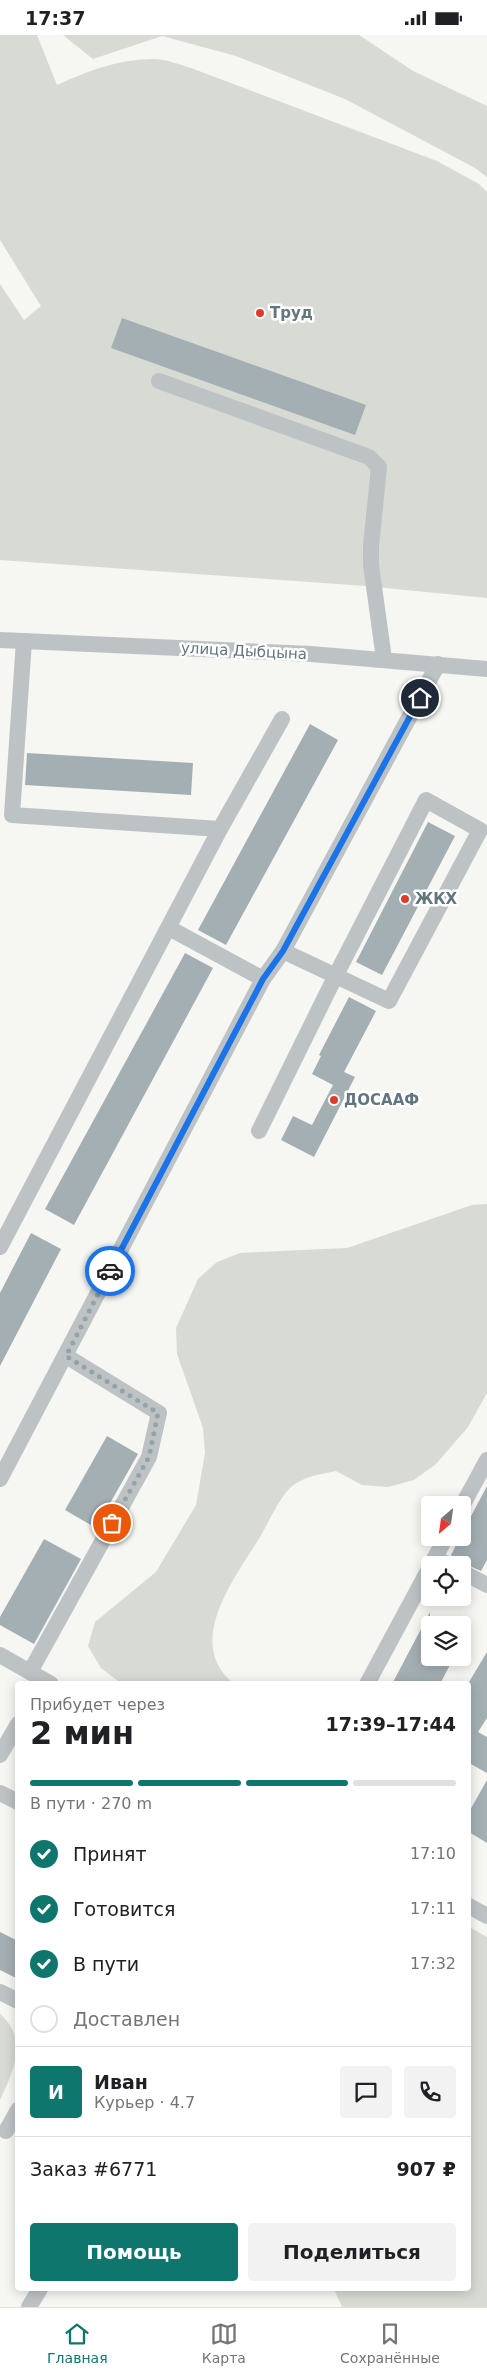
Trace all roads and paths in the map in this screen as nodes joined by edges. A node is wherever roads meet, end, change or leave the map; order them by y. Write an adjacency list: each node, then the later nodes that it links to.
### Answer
1 (159, 381): 4 (street)
2 (0, 640): 3 (street, улица Дыбцына)
3 (24, 641): 4 (street, улица Дыбцына); 8 (street)
4 (384, 659): 5 (street, улица Дыбцына)
5 (438, 664): 6 (street, улица Дыбцына); 10 (street)
6 (487, 669)
7 (282, 719): 8 (street)
8 (220, 829): 9 (street)
9 (169, 928): 12 (street); 14 (street)
10 (283, 951): 11 (street); 12 (street)
11 (336, 975): 11 (street); 13 (street)
12 (263, 979): 15 (street)
13 (259, 1131)
14 (0, 1247)
15 (66, 1356): 17 (street); 23 (street)
16 (487, 1460): 18 (street)
17 (0, 1479)
18 (467, 1496)
19 (471, 1577): 20 (street)
20 (487, 1585)
21 (421, 1590): 24 (street)
22 (0, 1655): 23 (street)
23 (41, 1680)
24 (369, 1681)
25 (15, 1728): 26 (street)
26 (0, 1755)
27 (0, 1793): 28 (street)
28 (15, 1800)
29 (471, 1907): 30 (street)
30 (487, 1916)
31 (0, 1992): 32 (street)
32 (15, 2000)
33 (15, 2115): 34 (street)
34 (6, 2131)
35 (39, 2291): 36 (street)
36 (29, 2307)

